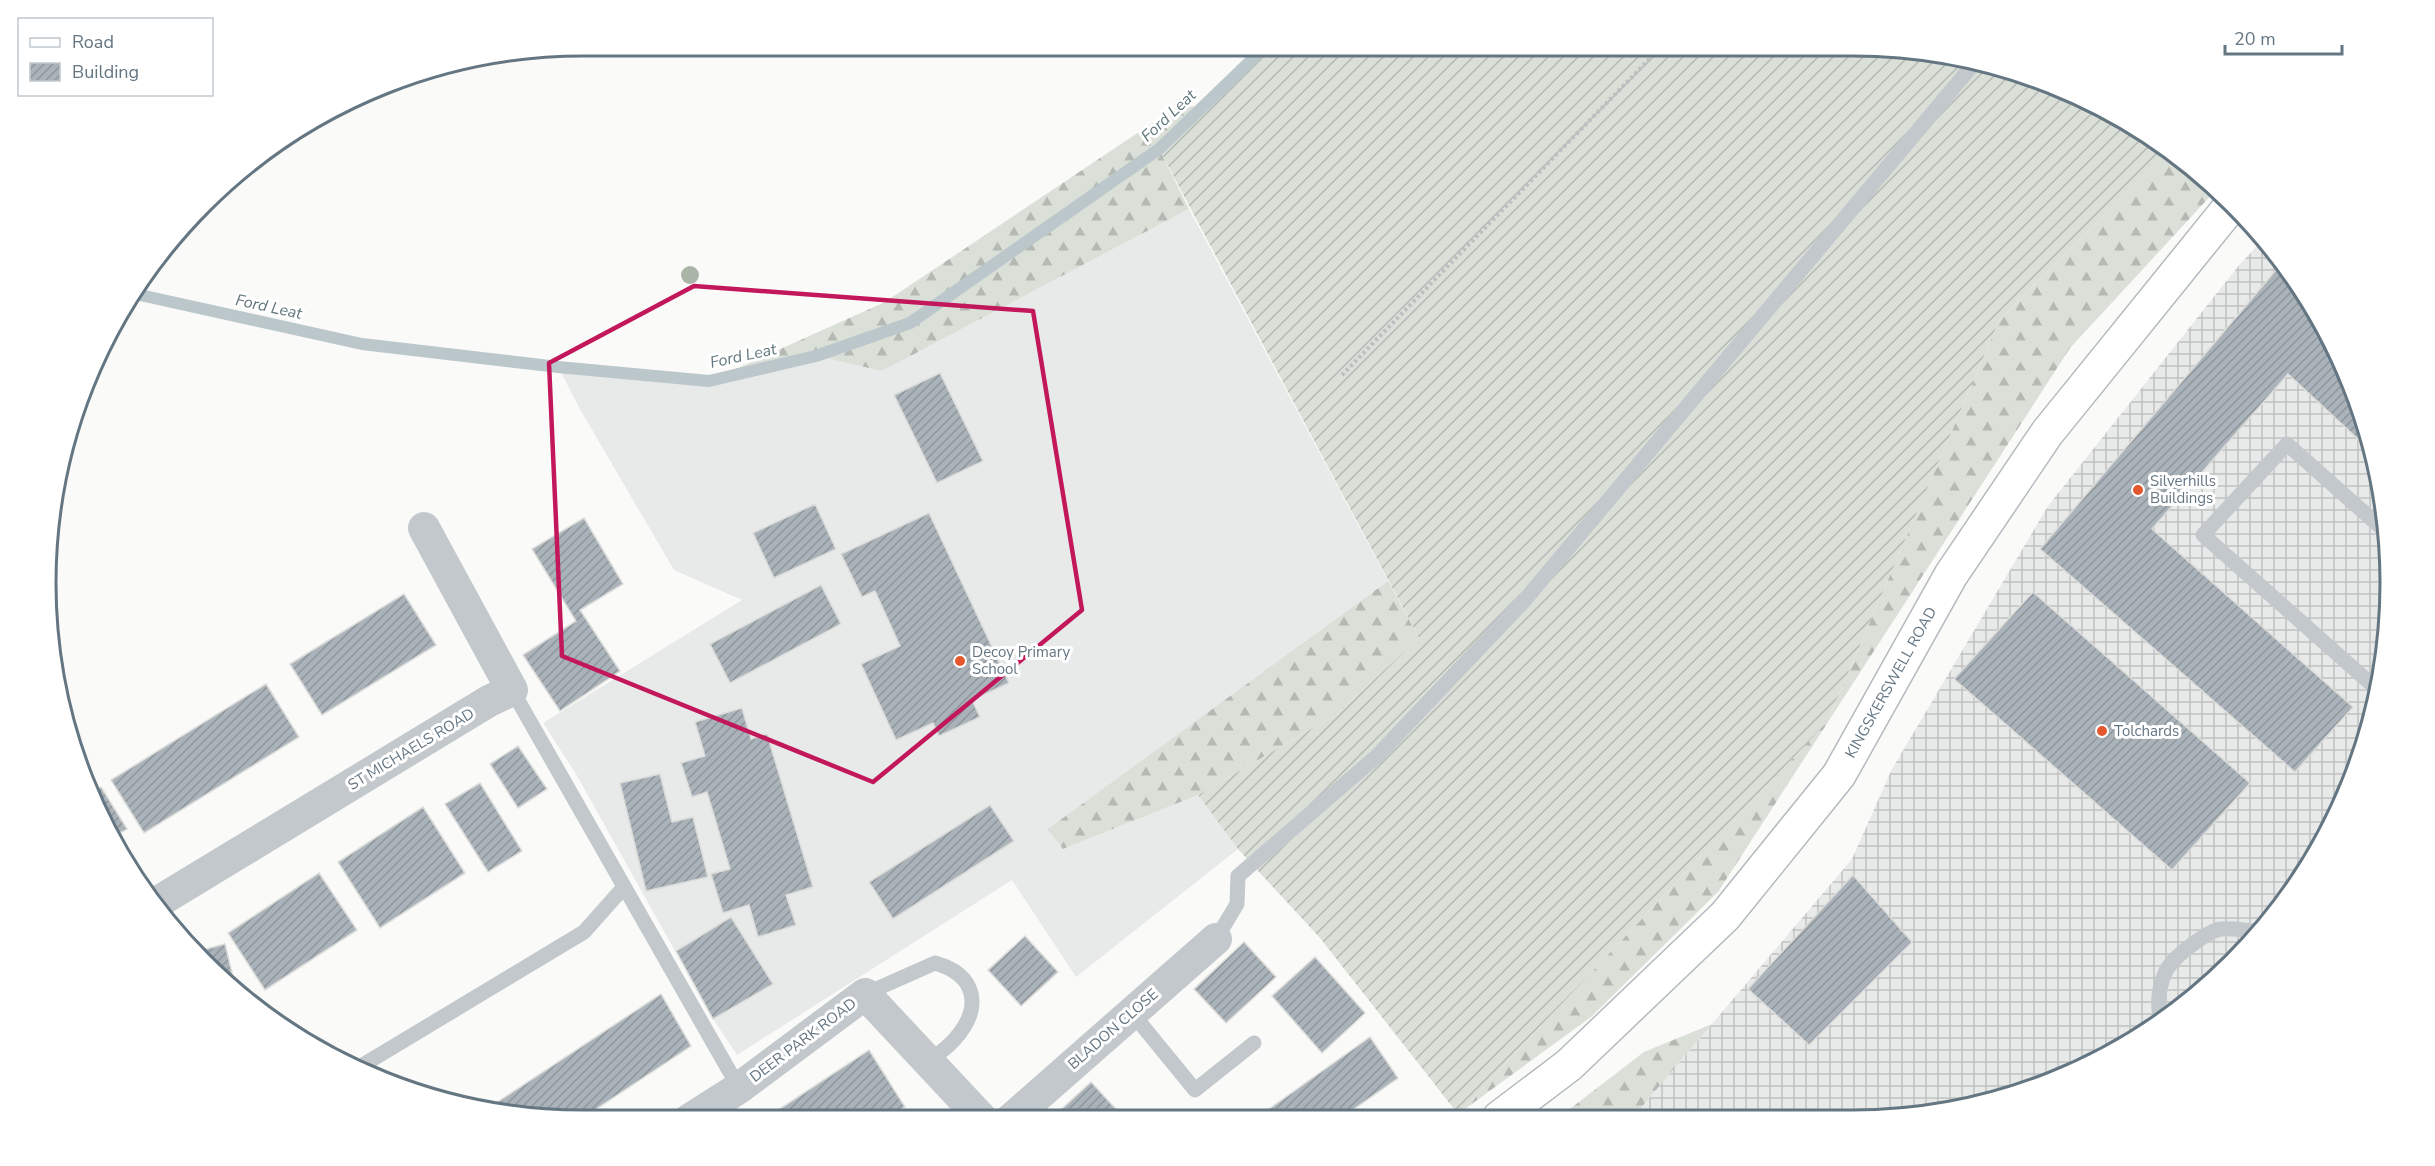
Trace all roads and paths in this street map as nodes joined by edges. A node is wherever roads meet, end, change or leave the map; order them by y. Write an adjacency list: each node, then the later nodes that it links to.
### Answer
1 (1652, 56): 4 (path)
2 (1969, 69): 12 (lane)
3 (2226, 211): 23 (street, KINGSKERSWELL ROAD)
4 (1342, 375)
5 (2376, 523): 7 (lane)
6 (424, 528): 8 (street)
7 (2370, 683)
8 (512, 690): 9 (lane); 10 (street, ST MICHAELS ROAD)
9 (624, 887): 18 (lane); 19 (lane)
10 (162, 900)
11 (2249, 931): 14 (lane)
12 (1216, 939): 15 (street, BLADON CLOSE)
13 (866, 994): 17 (street, DEER PARK ROAD); 17 (lane); 19 (street, DEER PARK ROAD)
14 (2160, 1011)
15 (1132, 1013): 16 (lane); 22 (street, BLADON CLOSE)
16 (1254, 1043)
17 (929, 1061): 21 (street, DEER PARK ROAD)
18 (366, 1063)
19 (739, 1088): 20 (street, DEER PARK ROAD)
20 (704, 1110)
21 (974, 1110)
22 (1020, 1110)
23 (1510, 1110)

